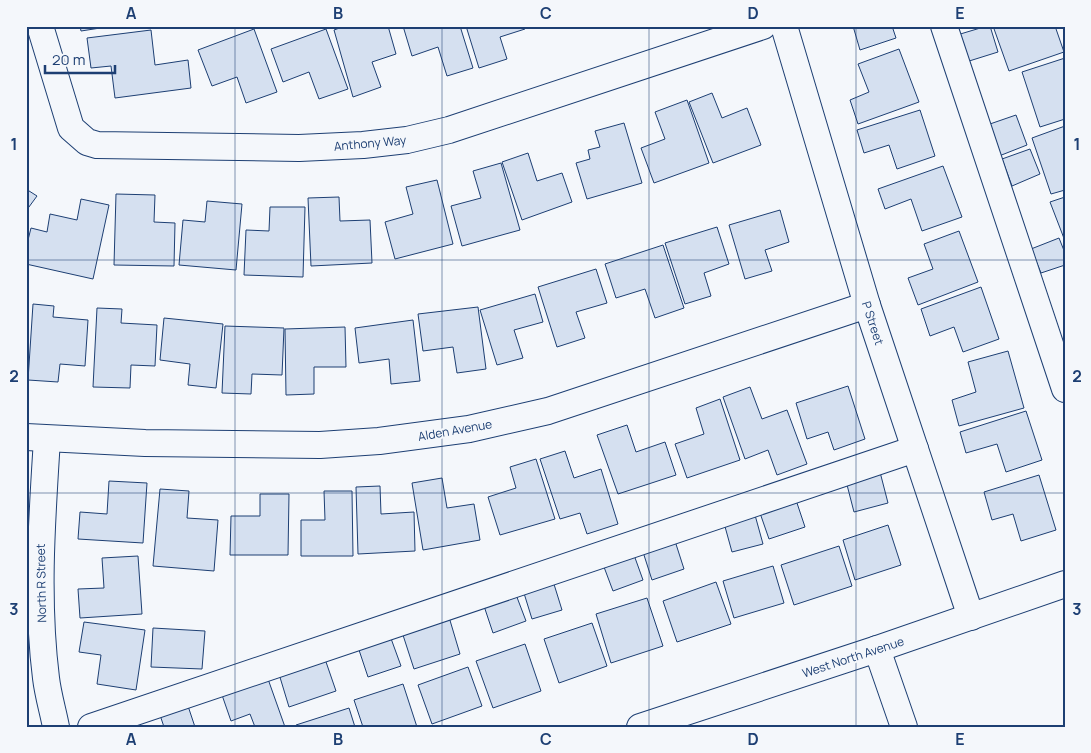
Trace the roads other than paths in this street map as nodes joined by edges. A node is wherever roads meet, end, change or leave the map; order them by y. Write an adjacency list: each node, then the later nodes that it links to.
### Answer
1 (40, 26): 2 (street, Anthony Way)
2 (763, 26)
3 (784, 26): 5 (street, P Street)
4 (944, 26): 6 (street)
5 (867, 306): 7 (street, Alden Avenue); 8 (street, P Street)
6 (1065, 389)
7 (37, 438): 12 (street, North R Street)
8 (915, 449): 10 (street, P Street); 13 (street)
9 (1065, 584): 10 (street, West North Avenue)
10 (971, 617): 11 (street, West North Avenue)
11 (877, 649): 14 (street, West North Avenue); 15 (street)
12 (56, 727)
13 (91, 727)
14 (640, 727)
15 (904, 727)

